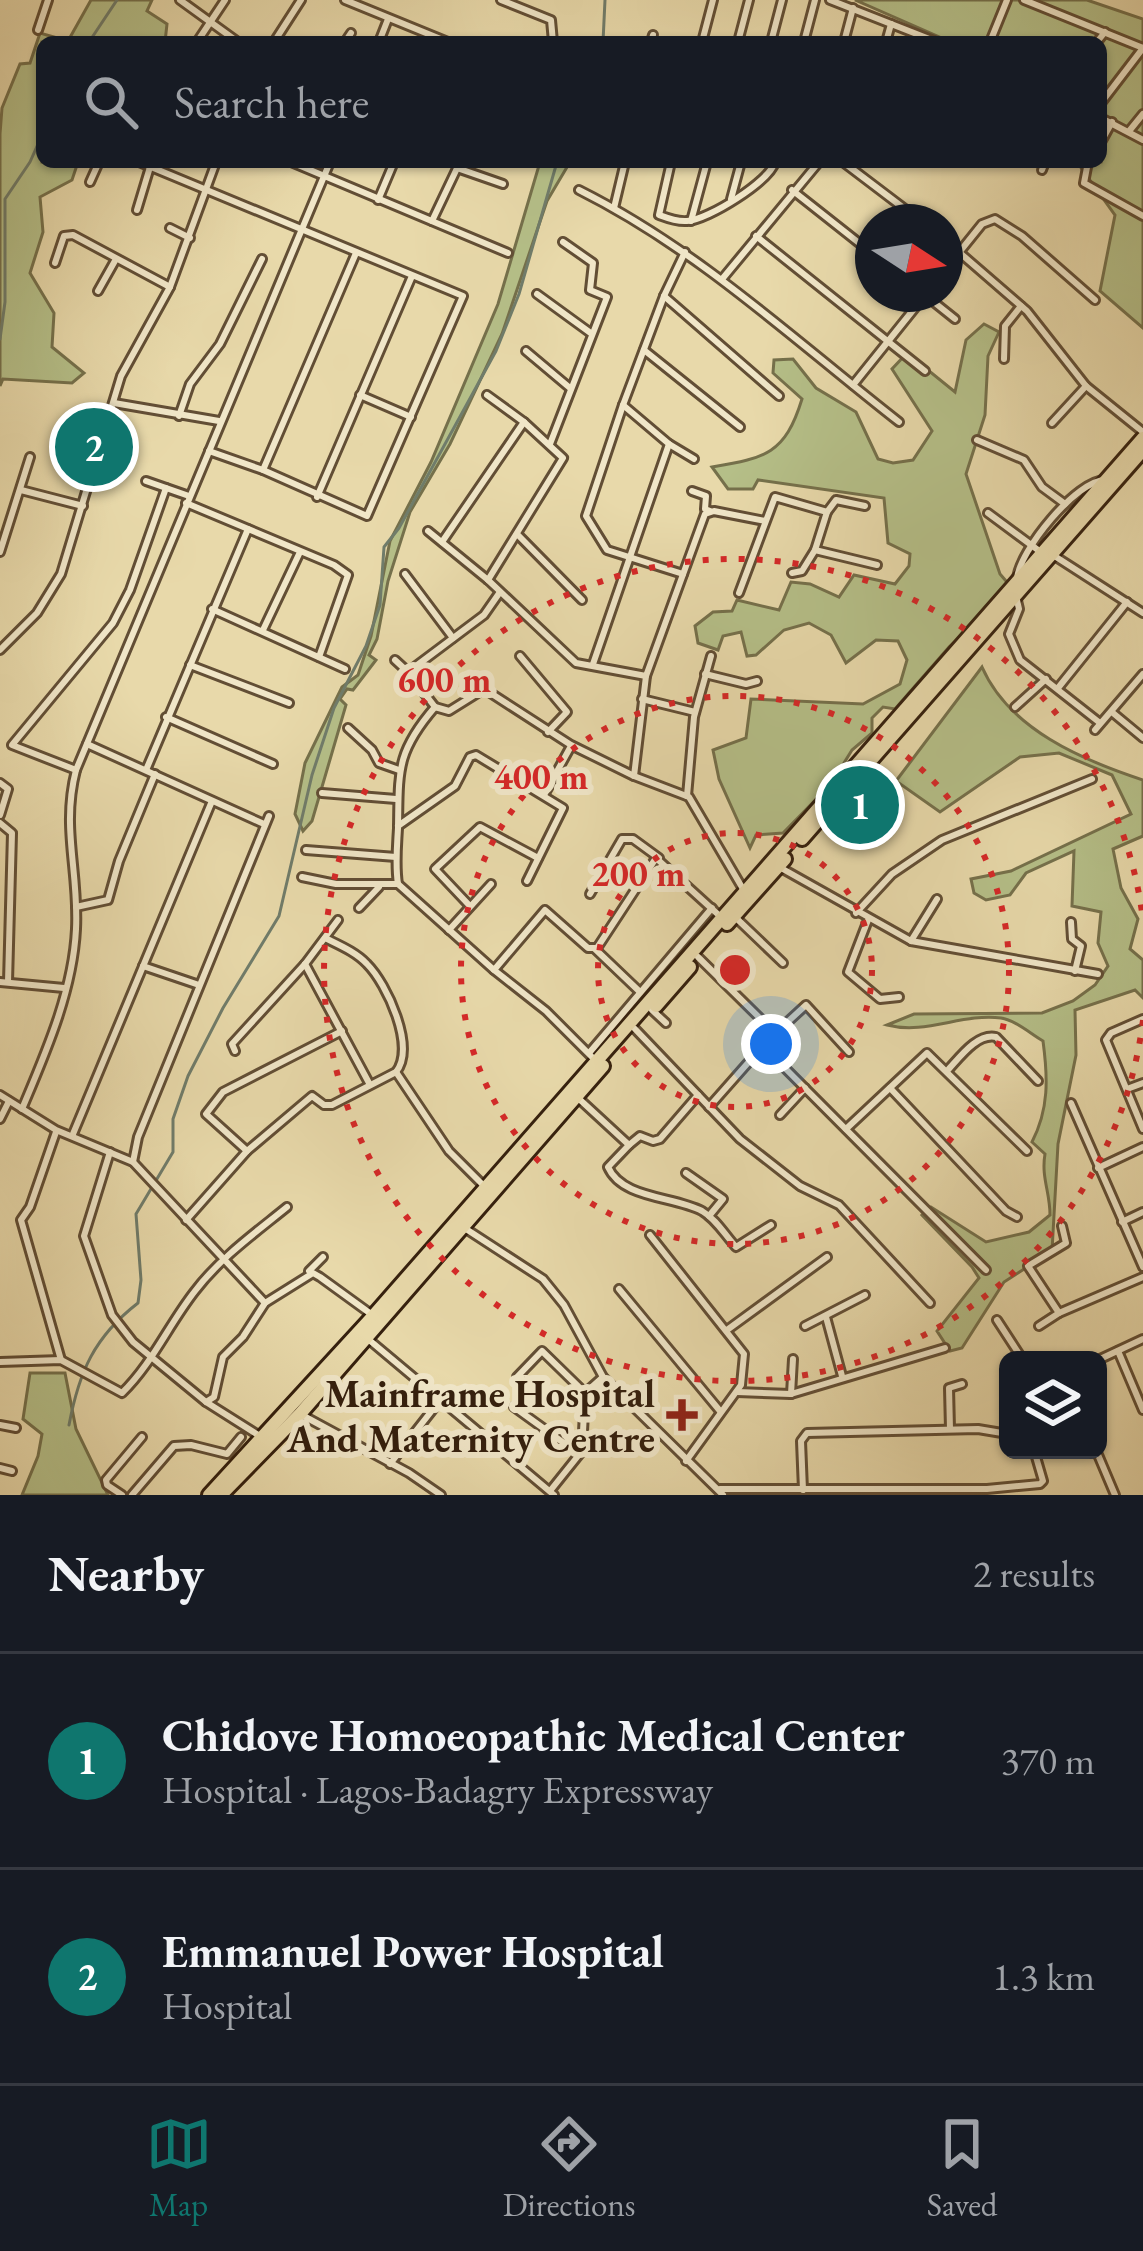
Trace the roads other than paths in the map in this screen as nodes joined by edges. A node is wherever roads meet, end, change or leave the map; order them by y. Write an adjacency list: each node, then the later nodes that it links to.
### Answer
1 (48, 0): 18 (street)
2 (180, 0): 16 (street)
3 (225, 0): 16 (street)
4 (301, 0): 22 (street)
5 (345, 0): 15 (street)
6 (502, 0): 25 (street)
7 (713, 0): 26 (street)
8 (748, 0): 27 (street)
9 (782, 0): 28 (street)
10 (814, 0): 29 (street)
11 (830, 0): 14 (street)
12 (1007, 0): 33 (street)
13 (1024, 0): 19 (street)
14 (853, 8): 17 (street); 30 (street)
15 (388, 19): 23 (street); 24 (street)
16 (211, 22): 20 (street); 21 (street)
17 (891, 24): 31 (street); 32 (street)
18 (38, 30)
19 (1105, 32): 34 (street); 35 (street)
20 (201, 36)
21 (230, 36)
22 (278, 36)
23 (381, 36)
24 (431, 36)
25 (552, 36)
26 (704, 36)
27 (739, 36)
28 (773, 36)
29 (805, 36)
30 (846, 36)
31 (888, 36)
32 (916, 36)
33 (992, 36)
34 (1102, 36)
35 (1143, 48): 36 (street)
36 (1107, 95)
37 (1143, 114): 40 (street)
38 (1107, 120): 39 (street)
39 (1112, 122): 40 (street); 41 (street)
40 (1130, 130): 42 (street)
41 (1107, 131)
42 (1143, 140)
43 (96, 168): 61 (street)
44 (143, 168): 70 (street)
45 (154, 168): 63 (street)
46 (214, 168): 63 (street)
47 (307, 168): 60 (street)
48 (328, 168): 60 (street)
49 (391, 168): 66 (street)
50 (458, 168): 72 (street)
51 (466, 168): 62 (street)
52 (624, 168): 69 (street)
53 (670, 168): 73 (street)
54 (704, 168): 73 (street)
55 (738, 168): 67 (street)
56 (773, 168): 67 (street)
57 (813, 168): 65 (street)
58 (851, 168): 68 (street)
59 (1087, 168): 71 (street)
60 (325, 175): 66 (street); 75 (street)
61 (90, 182)
62 (503, 184)
63 (208, 190): 75 (street); 77 (street)
64 (579, 190): 69 (street)
65 (792, 190): 76 (street); 78 (street)
66 (378, 200): 72 (street)
67 (730, 201): 73 (street)
68 (898, 204)
69 (614, 208): 81 (street)
70 (137, 210)
71 (1143, 216)
72 (432, 221): 83 (street)
73 (691, 221)
74 (170, 227): 77 (street)
75 (303, 230): 82 (street); 115 (street)
76 (756, 236): 89 (street); 100 (street)
77 (190, 238): 90 (street)
78 (855, 240)
79 (563, 242): 99 (street)
80 (963, 248): 94 (street)
81 (685, 252): 89 (street); 93 (street)
82 (356, 253): 88 (street); 128 (street)
83 (508, 253)
84 (963, 255): 95 (street)
85 (116, 259): 87 (street); 90 (street); 91 (street)
86 (262, 259): 113 (street)
87 (55, 263)
88 (412, 276): 108 (street); 114 (street)
89 (723, 278): 105 (street)
90 (170, 287): 111 (street)
91 (98, 291)
92 (537, 294): 99 (street)
93 (664, 296): 101 (street); 110 (street)
94 (1095, 300)
95 (1022, 305): 103 (street); 106 (street)
96 (911, 312): 100 (street)
97 (947, 312): 98 (street)
98 (956, 319)
99 (592, 334): 107 (street)
100 (889, 340): 104 (street); 105 (street)
101 (644, 350): 112 (street); 119 (street)
102 (526, 351): 107 (street)
103 (1004, 359)
104 (925, 371)
105 (853, 386): 117 (street)
106 (1086, 386): 118 (street); 120 (street)
107 (570, 388): 123 (street)
108 (359, 395): 114 (street); 134 (street)
109 (487, 395): 116 (street)
110 (779, 396)
111 (114, 403): 113 (street); 137 (street)
112 (622, 405): 122 (street); 152 (street)
113 (179, 416): 115 (street)
114 (411, 417): 134 (street)
115 (219, 421): 125 (street)
116 (524, 422): 123 (street); 147 (street)
117 (898, 422)
118 (1052, 423)
119 (740, 427)
120 (1143, 435): 129 (highway)
121 (977, 440): 136 (street)
122 (669, 443): 127 (street); 152 (street)
123 (550, 444): 146 (street)
124 (1143, 450): 149 (highway)
125 (209, 451): 128 (street); 135 (street)
126 (30, 457): 132 (street)
127 (694, 459)
128 (263, 470): 134 (street)
129 (1106, 480): 136 (street); 142 (highway)
130 (146, 481): 131 (street)
131 (166, 488): 135 (street); 195 (street)
132 (21, 490): 137 (street); 150 (street)
133 (692, 491): 139 (street)
134 (317, 496)
135 (188, 500): 144 (street); 192 (street)
136 (1065, 503): 142 (street); 149 (street)
137 (83, 506): 167 (street)
138 (865, 506): 140 (street)
139 (710, 512): 143 (street); 156 (street)
140 (827, 512): 143 (street); 148 (street)
141 (988, 513): 149 (street)
142 (1076, 515): 149 (highway)
143 (765, 521): 160 (street)
144 (248, 529): 151 (street); 163 (street)
145 (428, 532): 147 (street)
146 (518, 534): 157 (street); 161 (street)
147 (442, 542): 157 (street)
148 (815, 550): 153 (street); 154 (street)
149 (1042, 550): 158 (highway); 162 (street)
150 (0, 552)
151 (300, 552): 165 (street); 170 (street)
152 (628, 560): 156 (street); 172 (street)
153 (877, 565)
154 (792, 573)
155 (405, 574): 166 (street)
156 (683, 574): 177 (street)
157 (488, 580): 159 (street)
158 (1017, 589): 178 (street); 212 (highway); 218 (highway)
159 (500, 592): 166 (street); 172 (street)
160 (739, 593)
161 (582, 601)
162 (1127, 602): 164 (street); 181 (street)
163 (212, 609): 165 (street); 173 (street)
164 (1143, 613)
165 (263, 631): 170 (street)
166 (453, 638): 175 (street)
167 (0, 650)
168 (520, 656): 190 (street)
169 (711, 656): 176 (street)
170 (319, 657): 174 (street)
171 (395, 660): 175 (street)
172 (592, 664): 177 (street)
173 (190, 665): 183 (street); 188 (street)
174 (345, 669)
175 (408, 672): 184 (street)
176 (705, 674): 180 (street); 186 (street)
177 (646, 676): 182 (street)
178 (1046, 679): 181 (street); 185 (street)
179 (1142, 679): 187 (street)
180 (757, 681)
181 (1058, 688): 187 (street)
182 (642, 699): 186 (street); 198 (street)
183 (290, 703)
184 (435, 706): 190 (street); 196 (street)
185 (1015, 707)
186 (695, 712): 203 (street)
187 (1113, 713): 191 (street)
188 (166, 717): 194 (street); 197 (street)
189 (347, 728): 196 (street)
190 (548, 732): 193 (street)
191 (1143, 738)
192 (87, 744): 195 (street); 197 (street)
193 (571, 745): 198 (street); 202 (street)
194 (273, 764)
195 (76, 770): 222 (street)
196 (399, 770): 204 (street)
197 (151, 772): 205 (street); 222 (street)
198 (634, 776): 203 (street)
199 (1092, 779): 224 (street)
200 (0, 783): 206 (street)
201 (322, 794): 204 (street)
202 (544, 795): 207 (street); 210 (street)
203 (687, 796): 218 (street)
204 (396, 799): 207 (street)
205 (212, 801): 236 (street); 241 (street)
206 (0, 819): 240 (street)
207 (398, 826): 209 (street)
208 (306, 850): 209 (street)
209 (395, 857): 215 (street)
210 (538, 858): 214 (street); 221 (street)
211 (659, 858): 219 (street); 225 (street); 232 (street)
212 (778, 867): 224 (street); 225 (highway)
213 (302, 877): 217 (street)
214 (526, 880)
215 (398, 884): 217 (street); 229 (street)
216 (491, 884): 221 (street)
217 (379, 887): 223 (street)
218 (745, 892): 225 (highway)
219 (590, 894)
220 (937, 898): 231 (street)
221 (469, 905): 229 (street)
222 (76, 908): 242 (street)
223 (359, 908)
224 (856, 913): 227 (street)
225 (723, 914): 233 (highway); 234 (street); 244 (highway)
226 (338, 920): 230 (street)
227 (868, 920): 231 (street); 243 (street)
228 (1072, 922): 238 (street)
229 (448, 930): 237 (street)
230 (325, 938): 235 (street); 255 (street)
231 (911, 941): 238 (street)
232 (595, 949): 237 (street); 244 (street)
233 (698, 957): 244 (highway); 249 (street)
234 (783, 963)
235 (304, 964): 248 (street); 251 (street)
236 (142, 965): 241 (street); 275 (street)
237 (494, 970): 253 (street)
238 (1075, 971): 239 (street)
239 (1098, 974)
240 (4, 982): 242 (street)
241 (199, 985): 281 (street)
242 (64, 988): 268 (street)
243 (899, 997)
244 (643, 1002): 246 (street); 247 (highway); 253 (highway)
245 (1143, 1019): 261 (street)
246 (666, 1022)
247 (635, 1029): 262 (street); 264 (highway)
248 (342, 1030): 257 (street); 278 (street)
249 (775, 1033): 250 (street); 252 (street)
250 (765, 1048): 259 (street); 267 (street)
251 (235, 1051)
252 (849, 1052)
253 (593, 1056): 269 (highway)
254 (947, 1070): 256 (street); 260 (street); 279 (street)
255 (396, 1072): 257 (street); 284 (street)
256 (1038, 1081)
257 (368, 1083): 278 (street)
258 (1143, 1083): 261 (street)
259 (805, 1088): 270 (street); 272 (street)
260 (890, 1088): 272 (street); 288 (street)
261 (1127, 1089): 274 (street)
262 (698, 1094): 267 (street); 276 (street)
263 (0, 1095): 265 (street)
264 (577, 1097): 269 (highway); 276 (street)
265 (9, 1101): 268 (street); 271 (street)
266 (1071, 1102): 282 (street)
267 (709, 1107): 305 (street)
268 (22, 1109): 273 (street)
269 (555, 1113): 284 (highway); 293 (highway)
270 (780, 1115)
271 (0, 1119)
272 (846, 1129): 299 (street)
273 (56, 1130): 275 (street); 322 (street)
274 (1143, 1130)
275 (73, 1134): 280 (street)
276 (629, 1144): 287 (street)
277 (1143, 1147): 282 (street)
278 (247, 1151): 289 (street)
279 (1027, 1151)
280 (110, 1152): 281 (street); 320 (street)
281 (133, 1162): 289 (street)
282 (1099, 1168): 290 (street)
283 (686, 1173): 287 (street)
284 (485, 1187): 307 (highway)
285 (287, 1207): 297 (street)
286 (1143, 1212): 290 (street)
287 (709, 1216): 291 (street)
288 (1016, 1217)
289 (186, 1220): 297 (street)
290 (1123, 1222): 298 (street)
291 (771, 1225)
292 (1062, 1226): 306 (street)
293 (463, 1227): 313 (highway); 325 (street)
294 (650, 1235): 312 (street)
295 (323, 1257): 300 (street)
296 (827, 1257): 312 (street)
297 (224, 1259): 304 (street); 320 (street)
298 (1143, 1267)
299 (986, 1270)
300 (304, 1275): 304 (street); 307 (street)
301 (1143, 1277): 306 (street)
302 (620, 1289): 335 (street)
303 (865, 1295): 308 (street)
304 (266, 1303): 332 (street)
305 (930, 1304)
306 (1059, 1313): 311 (street)
307 (373, 1316): 315 (highway)
308 (826, 1317): 310 (street); 324 (street)
309 (997, 1321): 317 (street)
310 (805, 1326)
311 (1039, 1326)
312 (727, 1330): 327 (street)
313 (367, 1337): 315 (highway); 331 (street)
314 (1143, 1339): 318 (street)
315 (350, 1348): 336 (highway); 343 (highway)
316 (945, 1348): 324 (street)
317 (1017, 1351)
318 (1118, 1351): 319 (street); 334 (street)
319 (1107, 1356)
320 (152, 1357): 322 (street); 332 (street)
321 (793, 1359): 329 (street)
322 (61, 1360): 323 (street)
323 (0, 1362)
324 (842, 1376): 329 (street)
325 (603, 1377): 328 (street); 347 (street)
326 (962, 1384): 339 (street)
327 (737, 1392): 329 (street); 335 (street)
328 (585, 1393): 330 (street); 344 (street)
329 (791, 1394)
330 (532, 1395)
331 (441, 1399): 348 (street); 355 (street)
332 (206, 1402): 340 (street)
333 (514, 1407): 344 (street)
334 (1143, 1410)
335 (721, 1411): 347 (street)
336 (300, 1414): 348 (street); 359 (highway)
337 (0, 1425): 338 (street)
338 (16, 1428)
339 (950, 1429): 341 (street); 352 (street)
340 (243, 1433): 343 (street); 349 (street); 357 (street)
341 (999, 1434)
342 (142, 1437): 356 (street)
343 (263, 1438): 349 (highway)
344 (579, 1454): 355 (street)
345 (1037, 1459): 353 (street)
346 (1100, 1459): 361 (street)
347 (686, 1461): 354 (street)
348 (390, 1464): 360 (street)
349 (237, 1466): 358 (highway)
350 (0, 1468): 351 (street)
351 (12, 1471)
352 (802, 1490): 353 (street); 354 (street)
353 (936, 1491)
354 (720, 1492)
355 (552, 1493)
356 (122, 1495)
357 (132, 1495)
358 (209, 1495)
359 (220, 1495)
360 (441, 1495)
361 (1115, 1495)

